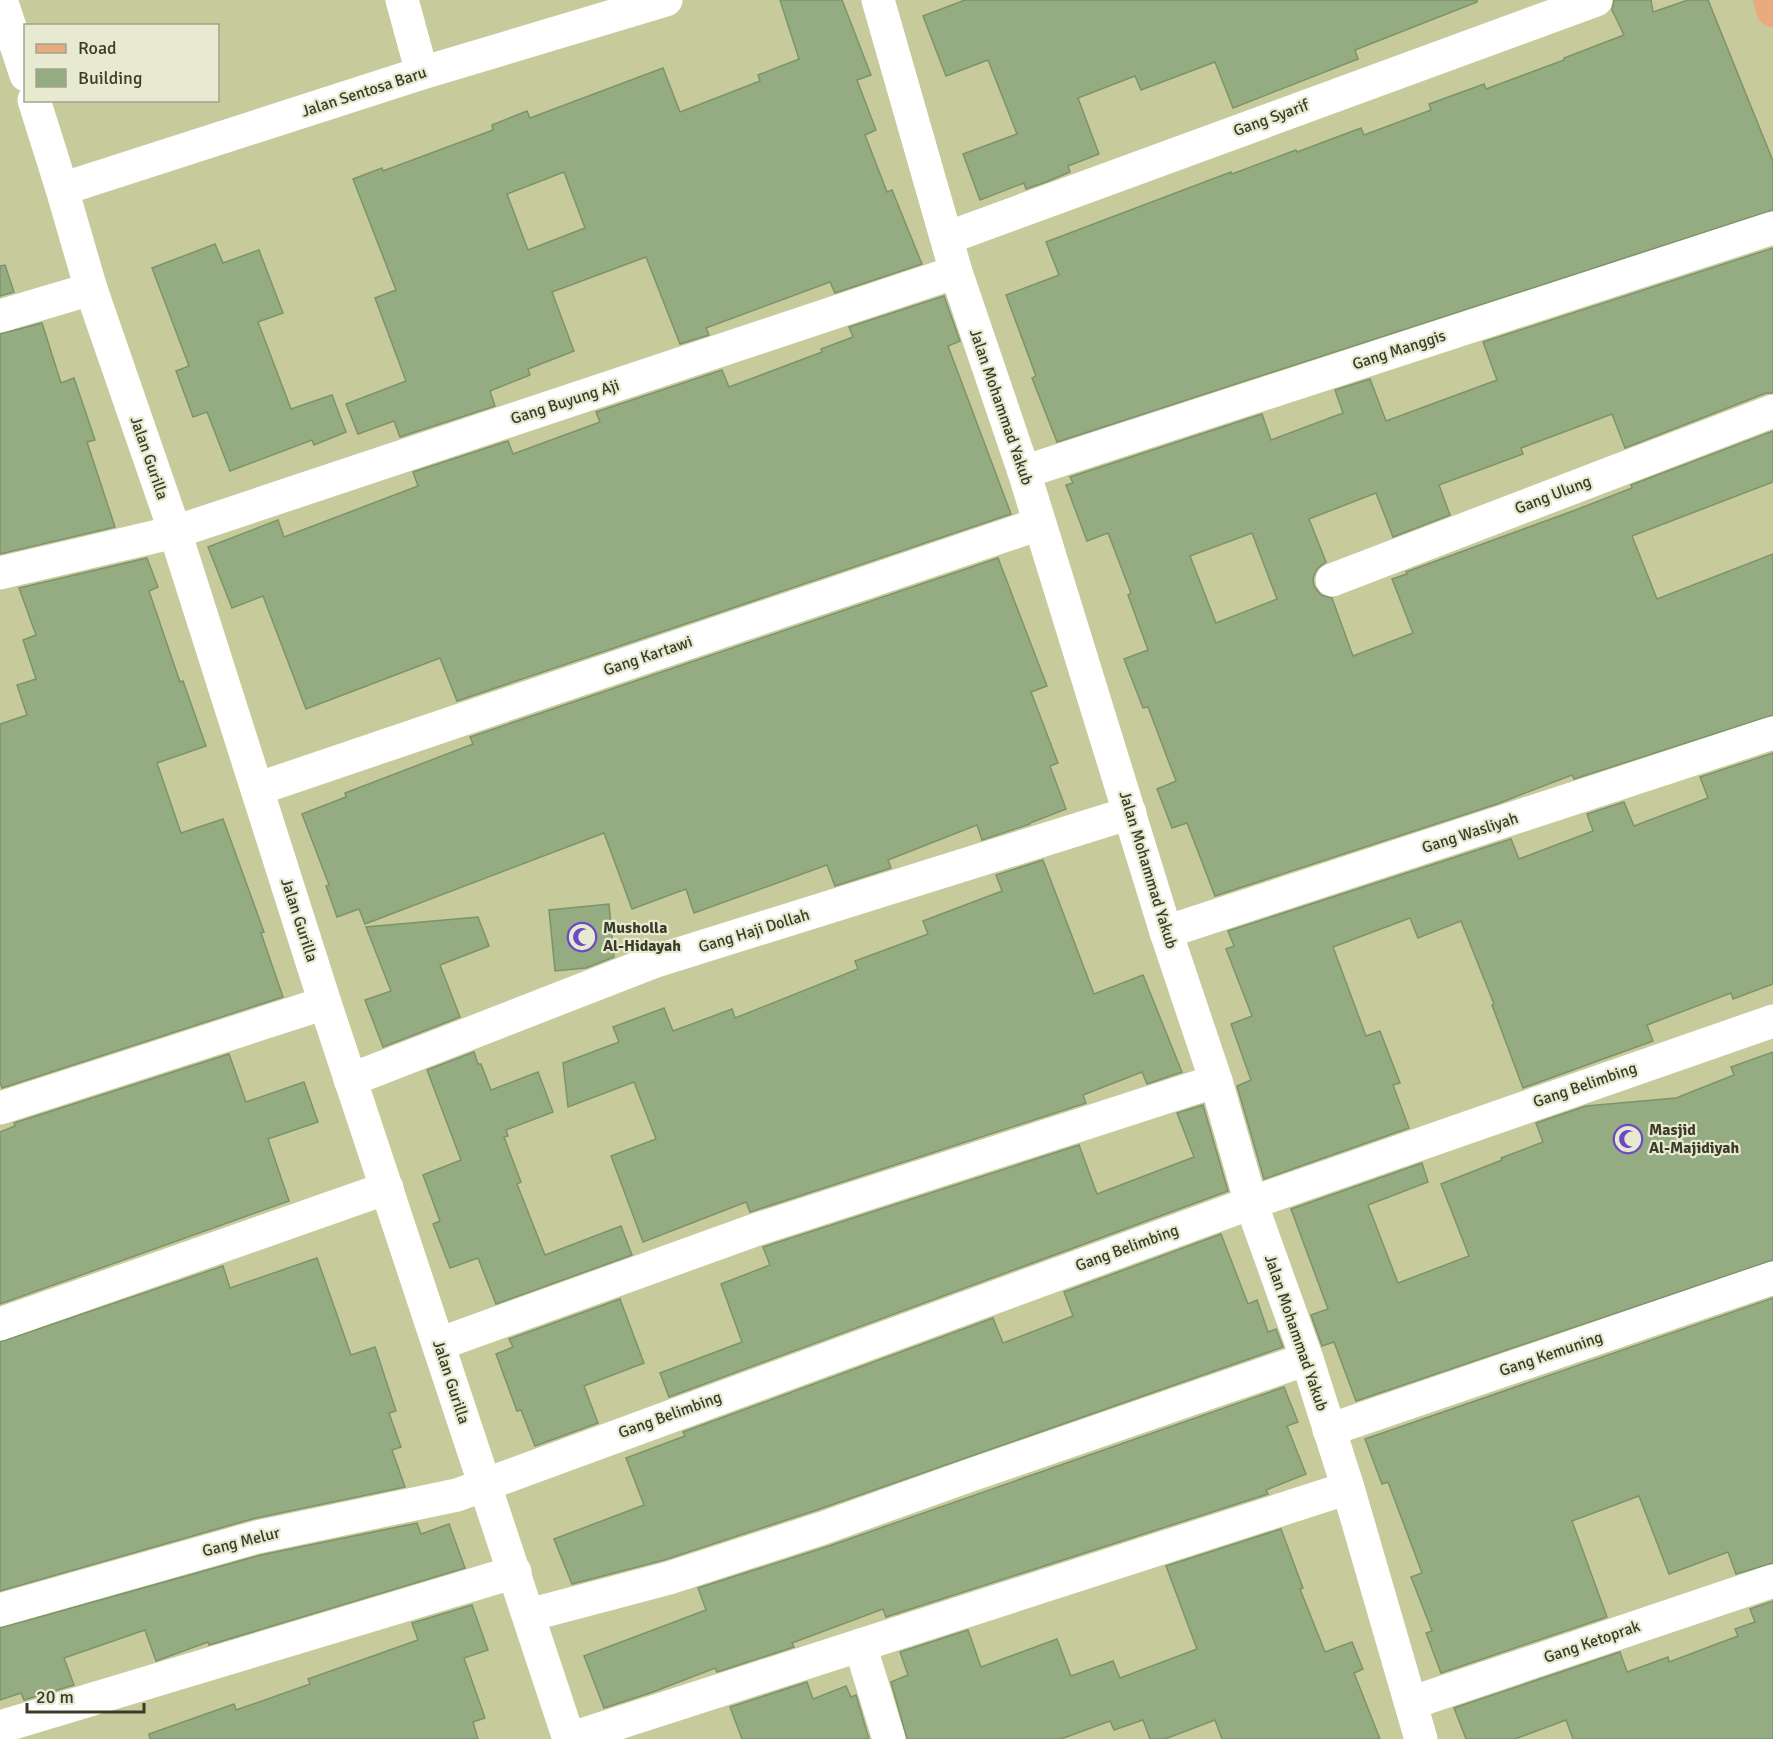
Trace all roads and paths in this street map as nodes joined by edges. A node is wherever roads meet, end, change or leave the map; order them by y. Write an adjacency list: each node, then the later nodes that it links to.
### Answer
1 (1, 0): 8 (street)
2 (402, 0): 9 (street)
3 (666, 0): 9 (street, Jalan Sentosa Baru)
4 (878, 0): 13 (street, Jalan Mohammad Yakub)
5 (1596, 0): 13 (street, Gang Syarif)
6 (1770, 0): 7 (main road)
7 (1773, 11)
8 (24, 69)
9 (422, 73): 11 (street, Jalan Sentosa Baru)
10 (35, 102): 11 (street, Jalan Gurilla)
11 (62, 189): 15 (street, Jalan Gurilla)
12 (1773, 228): 18 (street, Gang Manggis)
13 (947, 238): 14 (street, Jalan Mohammad Yakub)
14 (956, 272): 18 (street, Jalan Mohammad Yakub); 20 (street, Gang Buyung Aji)
15 (91, 289): 16 (street); 20 (street, Jalan Gurilla)
16 (0, 316)
17 (1773, 411): 22 (street, Gang Ulung)
18 (1024, 472): 19 (street, Jalan Mohammad Yakub)
19 (1039, 524): 24 (street, Gang Kartawi); 25 (street, Jalan Mohammad Yakub)
20 (175, 532): 21 (street, Gang Buyung Aji); 24 (street, Jalan Gurilla)
21 (0, 573)
22 (1332, 580)
23 (1773, 733): 26 (street, Gang Wasliyah)
24 (257, 789): 27 (street, Jalan Gurilla)
25 (1130, 813): 26 (street, Jalan Mohammad Yakub); 29 (street, Gang Haji Dollah)
26 (1166, 932): 30 (street, Jalan Mohammad Yakub)
27 (325, 1003): 29 (street, Jalan Gurilla); 31 (street)
28 (1773, 1021): 33 (street, Gang Belimbing)
29 (350, 1080): 32 (street, Jalan Gurilla)
30 (1216, 1081): 33 (street, Jalan Mohammad Yakub); 36 (street)
31 (0, 1108)
32 (387, 1188): 35 (street); 36 (street, Jalan Gurilla)
33 (1251, 1203): 37 (street, Jalan Mohammad Yakub); 39 (street, Gang Belimbing)
34 (1773, 1278): 38 (street, Gang Kemuning)
35 (0, 1324)
36 (439, 1344): 39 (street, Jalan Gurilla)
37 (1307, 1359): 38 (street, Jalan Mohammad Yakub); 44 (street)
38 (1329, 1430): 40 (street, Jalan Mohammad Yakub)
39 (484, 1483): 41 (street, Jalan Gurilla); 43 (street, Gang Melur)
40 (1348, 1488): 45 (street); 46 (street, Jalan Mohammad Yakub)
41 (515, 1572): 44 (street, Jalan Gurilla); 47 (street)
42 (1773, 1581): 46 (street, Gang Ketoprak)
43 (0, 1610)
44 (529, 1615): 48 (street, Jalan Gurilla)
45 (861, 1645): 48 (street); 49 (street)
46 (1411, 1703): 50 (street, Jalan Mohammad Yakub)
47 (0, 1727)
48 (569, 1739)
49 (889, 1739)
50 (1420, 1739)

